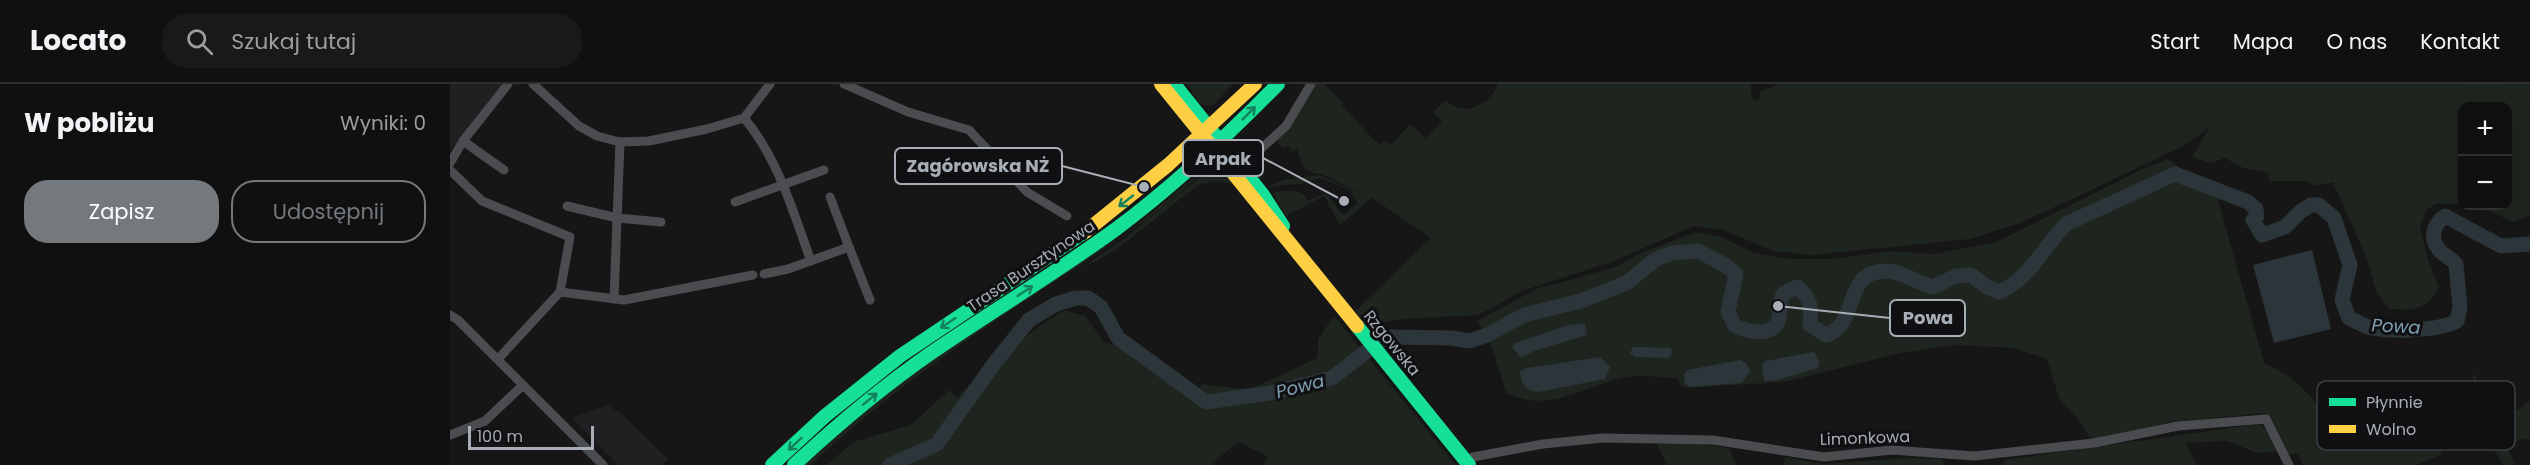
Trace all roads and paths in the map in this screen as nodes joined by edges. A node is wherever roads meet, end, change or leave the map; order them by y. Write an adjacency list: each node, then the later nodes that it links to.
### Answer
1 (508, 84): 12 (street)
2 (533, 84): 13 (street)
3 (770, 84): 10 (street)
4 (844, 84): 25 (street)
5 (1161, 84): 11 (main road)
6 (1174, 84): 11 (main road)
7 (1255, 84): 11 (main road, Trasa Bursztynowa)
8 (1278, 84): 14 (main road, Trasa Bursztynowa, one-way to 8)
9 (1311, 84): 16 (street)
10 (744, 118): 13 (street); 20 (street)
11 (1206, 132): 14 (main road); 41 (main road, Trasa Bursztynowa, one-way to 41)
12 (463, 141): 15 (street); 17 (street)
13 (620, 142): 26 (street)
14 (1216, 145): 16 (main road); 21 (main road); 42 (main road, Trasa Bursztynowa, one-way to 14)
15 (450, 163)
16 (1241, 167): 21 (main road)
17 (504, 170)
18 (824, 170): 20 (street)
19 (450, 171): 32 (street)
20 (782, 185): 23 (street); 29 (street)
21 (1249, 186): 40 (main road, Rzgowska)
22 (830, 197): 28 (street)
23 (735, 202)
24 (567, 206): 26 (street)
25 (1067, 216)
26 (617, 218): 27 (street); 33 (street)
27 (661, 222)
28 (849, 247): 29 (street); 34 (street)
29 (811, 261): 30 (street)
30 (764, 274)
31 (753, 275): 33 (street)
32 (560, 292): 33 (street); 36 (street)
33 (614, 299)
34 (870, 300)
35 (450, 315): 36 (street)
36 (498, 359): 37 (street)
37 (523, 385): 38 (street); 39 (street)
38 (450, 435)
39 (600, 464)
40 (1468, 464): 43 (street, Limonkowa)
41 (772, 465)
42 (794, 465)
43 (2289, 465)

